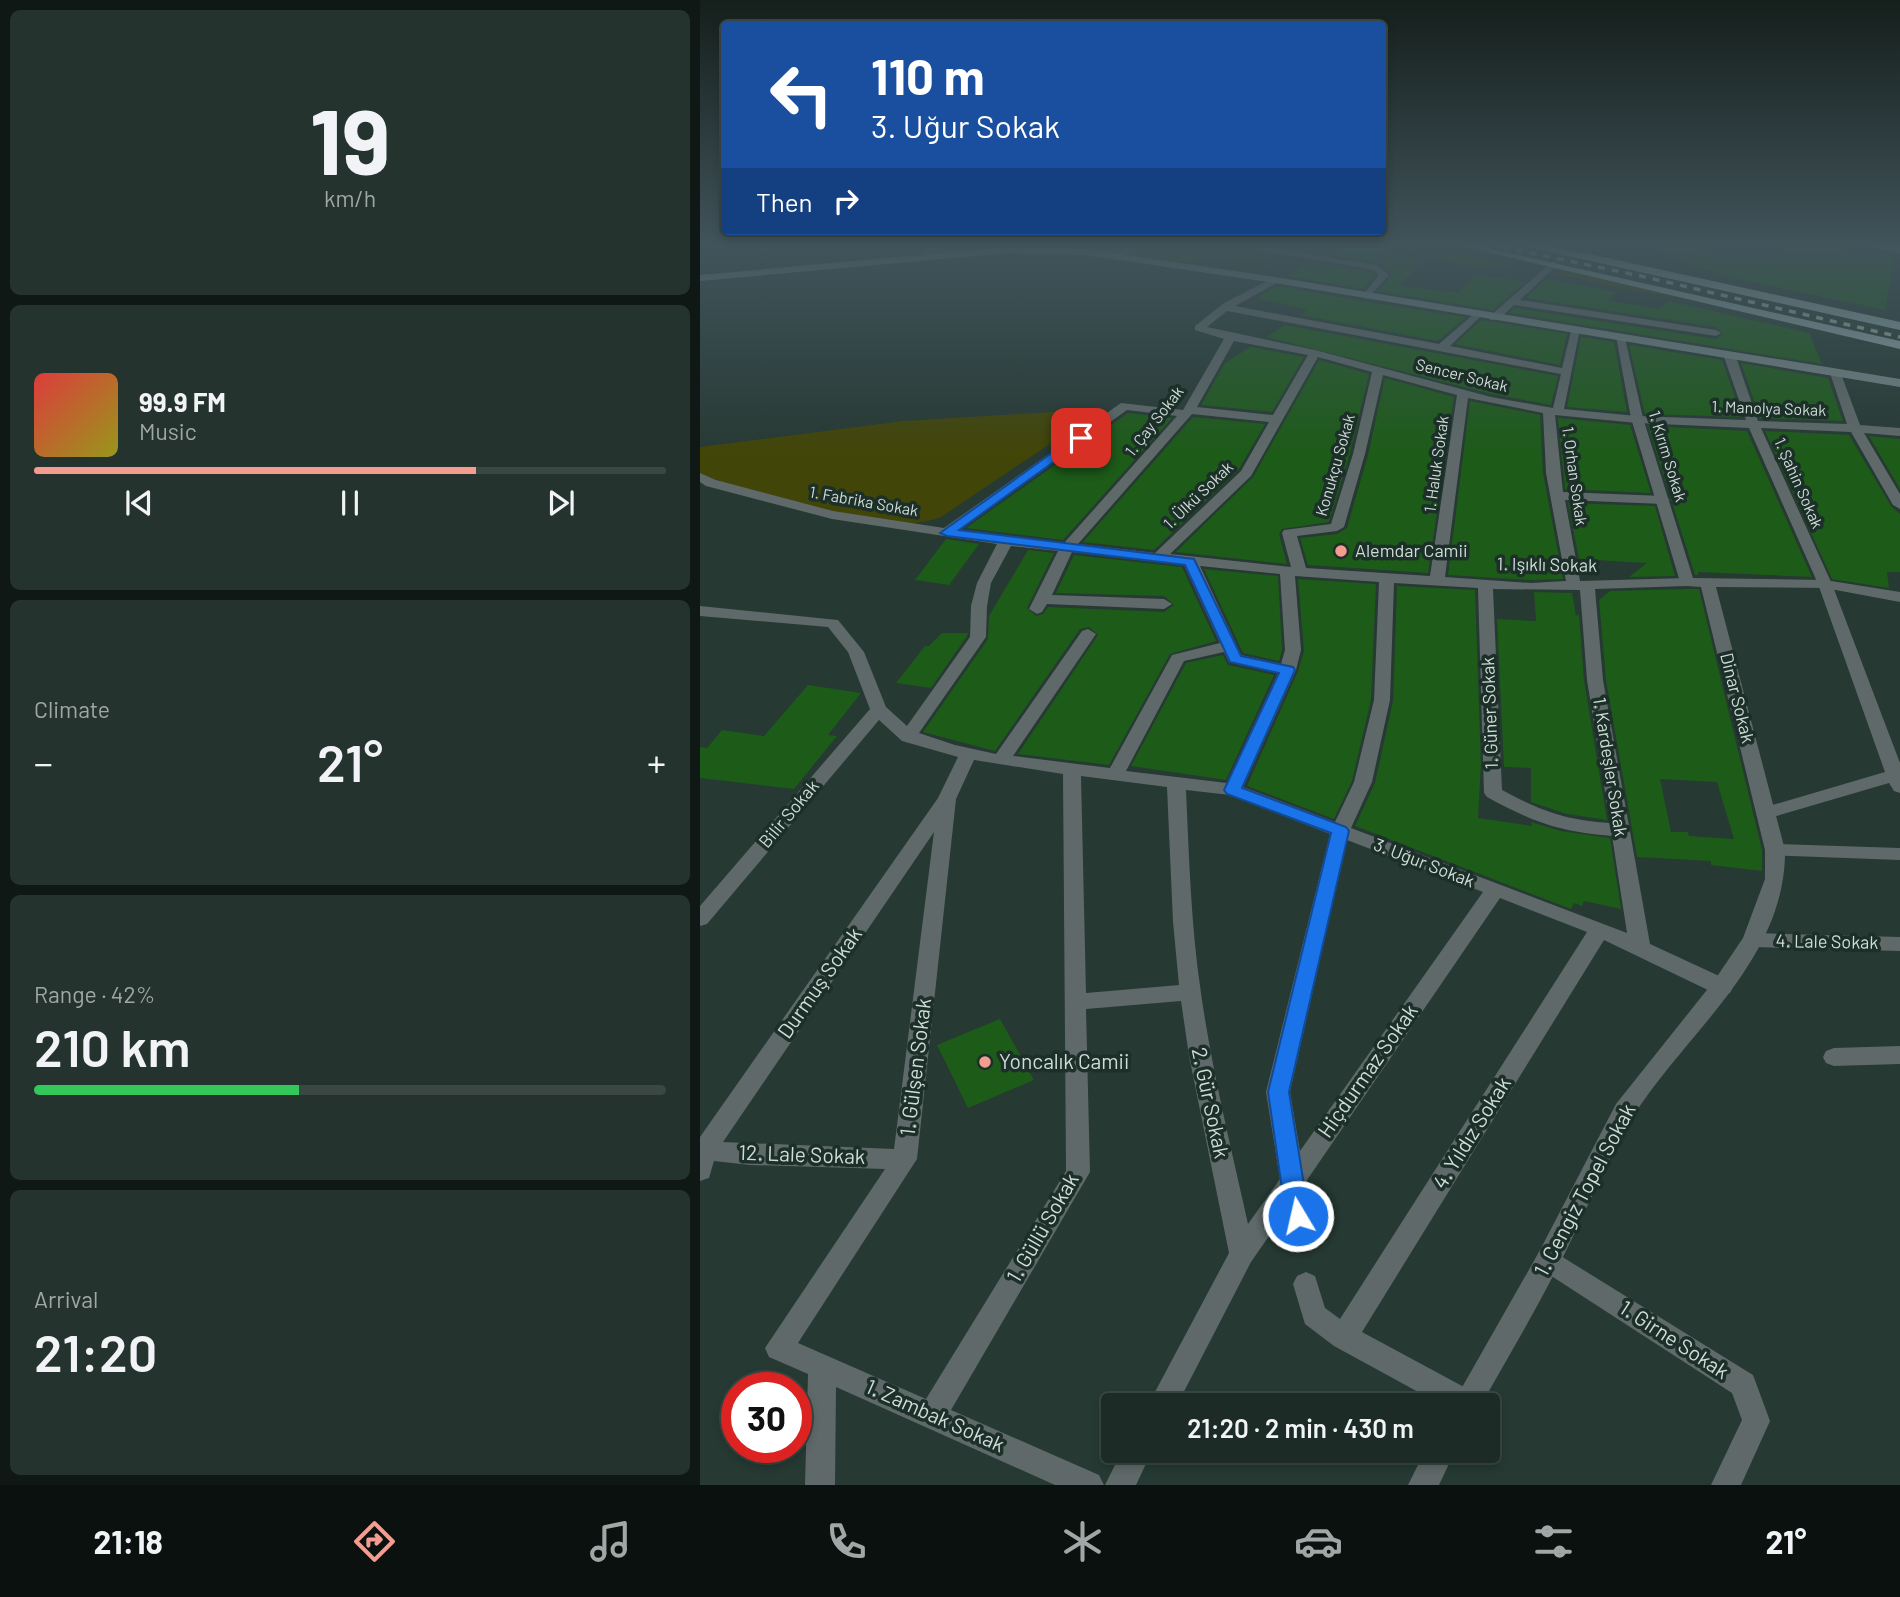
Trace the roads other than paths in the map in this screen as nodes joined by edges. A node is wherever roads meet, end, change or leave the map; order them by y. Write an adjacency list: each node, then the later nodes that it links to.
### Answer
1 (1213, 316): 12 (street, Sencer Sokak)
2 (1273, 316): 15 (street)
3 (1475, 316): 15 (street)
4 (1484, 316): 8 (main road)
5 (1607, 316): 11 (street)
6 (1777, 316): 14 (highway)
7 (1856, 316): 9 (highway)
8 (1494, 318): 10 (main road)
9 (1900, 326)
10 (1576, 331): 13 (main road); 19 (street, 1. Orhan Sokak)
11 (1716, 333)
12 (1230, 338): 16 (street, Sencer Sokak); 24 (street, 1. Çay Sokak)
13 (1620, 338): 17 (main road); 25 (street, 1. Kırım Sokak)
14 (1900, 345)
15 (1441, 349): 19 (street)
16 (1315, 354): 18 (street, Sencer Sokak); 26 (street, 1. Ülkü Sokak)
17 (1730, 357): 20 (main road); 27 (street, 1. Şahin Sokak)
18 (1378, 370): 22 (street, Sencer Sokak); 39 (street, Konukçu Sokak)
19 (1567, 372): 23 (street, 1. Orhan Sokak)
20 (1836, 373): 21 (main road); 28 (street)
21 (1900, 383)
22 (1463, 394): 23 (street, Sencer Sokak); 41 (street, 1. Haluk Sokak)
23 (1553, 411): 25 (street, Sencer Sokak); 31 (street, 1. Orhan Sokak)
24 (1188, 412): 26 (street); 34 (street); 36 (street, 1. Çay Sokak)
25 (1637, 418): 27 (street, 1. Manolya Sokak); 32 (street, 1. Kırım Sokak)
26 (1279, 419): 37 (street, 1. Ülkü Sokak)
27 (1754, 424): 28 (street, 1. Manolya Sokak); 45 (street, 1. Şahin Sokak)
28 (1854, 428): 29 (street, 1. Manolya Sokak); 33 (street)
29 (1900, 432)
30 (700, 477): 34 (street, 1. Fabrika Sokak)
31 (1558, 496): 32 (street); 46 (street, 1. Orhan Sokak)
32 (1663, 500): 42 (street, 1. Kırım Sokak)
33 (1900, 505)
34 (947, 533): 35 (street, 1. Fabrika Sokak)
35 (1006, 541): 36 (street, 1. Fabrika Sokak); 54 (street)
36 (1067, 548): 37 (street, 1. Işıklı Sokak); 48 (street, 1. Çay Sokak)
37 (1159, 557): 38 (street, 1. Işıklı Sokak)
38 (1190, 561): 39 (street, 1. Işıklı Sokak); 51 (street)
39 (1294, 571): 40 (street, 1. Işıklı Sokak); 52 (street)
40 (1387, 577): 41 (street, 1. Işıklı Sokak); 65 (street)
41 (1437, 580): 43 (street, 1. Işıklı Sokak)
42 (1687, 582): 44 (street, 1. Işıklı Sokak); 46 (street, 1. Işıklı Sokak)
43 (1485, 583): 46 (street, 1. Işıklı Sokak); 64 (street, 1. Güner Sokak)
44 (1709, 583): 45 (street, 1. Işıklı Sokak); 63 (street, Dinar Sokak)
45 (1825, 584): 47 (street, 1. Işıklı Sokak); 60 (street, 1. Şahin Sokak)
46 (1581, 586): 64 (street, 1. Kardeşler Sokak)
47 (1900, 597)
48 (1164, 604)
49 (700, 611): 53 (street)
50 (1088, 634): 56 (street)
51 (1228, 646): 52 (street); 58 (street)
52 (1288, 670): 61 (street)
53 (879, 709): 54 (street, 3. Uğur Sokak); 69 (street, Bilir Sokak)
54 (908, 737): 55 (street, 3. Uğur Sokak)
55 (968, 754): 56 (street, 3. Uğur Sokak); 62 (street, 1. Gülşen Sokak)
56 (1001, 760): 57 (street, 3. Uğur Sokak)
57 (1072, 769): 58 (street, 3. Uğur Sokak); 76 (street, 1. Güllü Sokak)
58 (1115, 775): 59 (street, 3. Uğur Sokak)
59 (1176, 781): 61 (street, 3. Uğur Sokak); 75 (street, 2. Gür Sokak)
60 (1897, 781): 63 (street)
61 (1233, 790): 65 (street, 3. Uğur Sokak)
62 (947, 799): 79 (street, Durmuş Sokak); 80 (street, 1. Gülşen Sokak)
63 (1766, 813): 66 (street, Dinar Sokak)
64 (1620, 830): 73 (street, 1. Kardeşler Sokak)
65 (1340, 831): 68 (street, 3. Uğur Sokak); 81 (street)
66 (1775, 850): 67 (street); 71 (street, Dinar Sokak)
67 (1900, 854)
68 (1495, 890): 70 (street, 3. Uğur Sokak); 81 (street, Hiçdurmaz Sokak)
69 (700, 919)
70 (1600, 929): 73 (street, 3. Uğur Sokak); 86 (street, 4. Yıldız Sokak)
71 (1753, 940): 72 (street, 4. Lale Sokak); 74 (street, Dinar Sokak)
72 (1900, 944)
73 (1640, 947): 74 (street, 3. Uğur Sokak)
74 (1722, 988): 84 (street, 1. Cengiz Topel Sokak)
75 (1190, 992): 76 (street); 83 (street, 2. Gür Sokak)
76 (1075, 1002): 92 (street, 1. Güllü Sokak)
77 (1900, 1055): 78 (street)
78 (1834, 1057)
79 (701, 1156): 80 (street, 12. Lale Sokak)
80 (905, 1159): 87 (street, 1. Gülşen Sokak)
81 (1292, 1179): 82 (street); 83 (street, Hiçdurmaz Sokak)
82 (1301, 1234)
83 (1242, 1254): 89 (street)
84 (1548, 1260): 91 (street, 1. Cengiz Topel Sokak); 99 (street, 1. Girne Sokak)
85 (1306, 1284): 86 (street)
86 (1344, 1337): 90 (street)
87 (779, 1348): 88 (street, 1. Zambak Sokak)
88 (822, 1367): 92 (street, 1. Zambak Sokak); 95 (street)
89 (1168, 1393)
90 (1444, 1393)
91 (1473, 1393)
92 (933, 1414): 96 (street, 1. Zambak Sokak)
93 (1132, 1463): 97 (street)
94 (1435, 1463): 98 (street)
95 (820, 1485)
96 (1089, 1485)
97 (1120, 1485)
98 (1423, 1485)
99 (1726, 1485)

